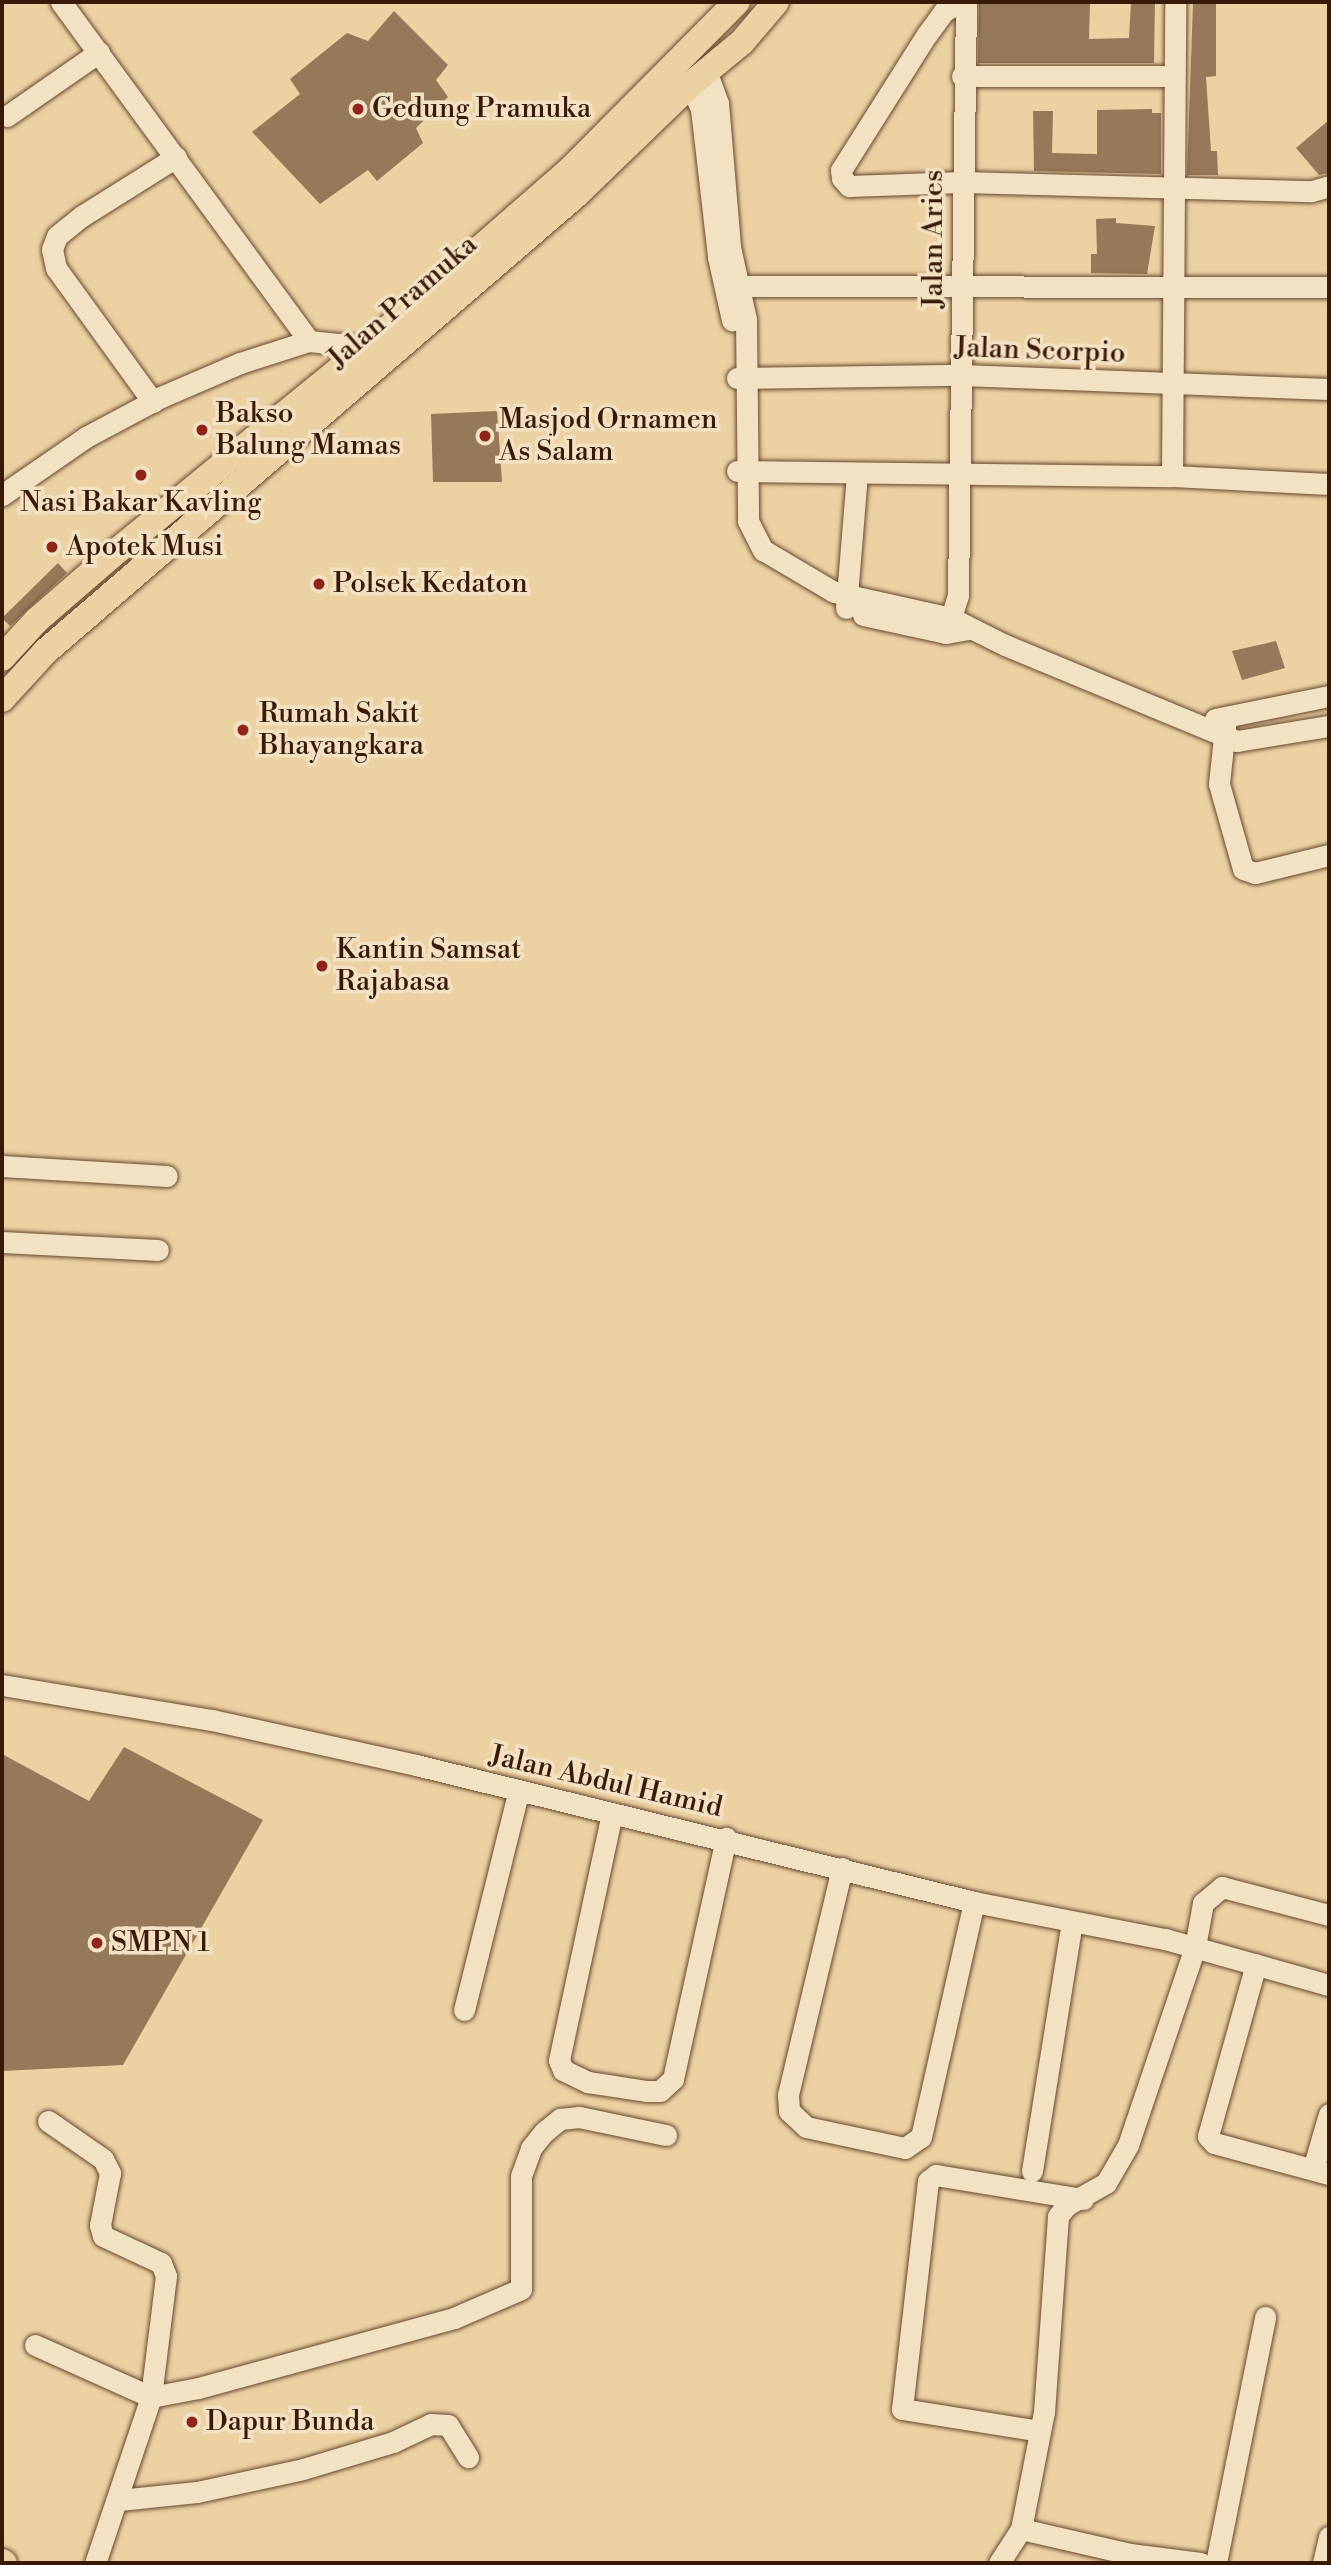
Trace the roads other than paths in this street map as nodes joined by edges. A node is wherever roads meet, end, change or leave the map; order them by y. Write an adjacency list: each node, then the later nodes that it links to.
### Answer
1 (61, 2): 6 (street)
2 (737, 2): 20 (main road, Jalan Pramuka)
3 (776, 2): 9 (main road, Jalan Pramuka)
4 (963, 2): 7 (street, Jalan Aries); 12 (street)
5 (1175, 2): 8 (street)
6 (99, 52): 10 (street); 11 (street)
7 (962, 76): 8 (street); 12 (street, Jalan Aries)
8 (1173, 76): 13 (street)
9 (698, 79): 16 (street); 20 (main road, Jalan Pramuka)
10 (7, 116)
11 (176, 157): 19 (street); 25 (street)
12 (962, 182): 13 (street); 15 (street, Jalan Aries)
13 (1172, 186): 14 (street); 17 (street)
14 (1329, 186)
15 (961, 283): 16 (street); 17 (street); 21 (street, Jalan Aries)
16 (733, 286): 22 (street)
17 (1171, 286): 18 (street); 23 (street)
18 (1329, 287)
19 (309, 341): 20 (street); 25 (street)
20 (377, 353): 32 (main road, Jalan Pramuka); 33 (main road, Jalan Pramuka)
21 (962, 375): 22 (street, Jalan Scorpio); 23 (street, Jalan Scorpio); 28 (street, Jalan Aries)
22 (743, 378): 26 (street)
23 (1170, 383): 24 (street, Jalan Scorpio); 29 (street)
24 (1329, 389)
25 (153, 402): 31 (street)
26 (742, 472): 27 (street); 34 (street)
27 (857, 475): 28 (street); 34 (street)
28 (961, 475): 29 (street); 35 (street, Jalan Aries)
29 (1172, 476): 30 (street)
30 (1329, 484)
31 (2, 495)
32 (112, 555): 33 (main road); 36 (main road, Jalan Pramuka)
33 (132, 575): 38 (main road, Jalan Pramuka)
34 (847, 604): 35 (street)
35 (956, 626): 40 (street)
36 (2, 658)
37 (1329, 696): 40 (street)
38 (2, 699)
39 (1329, 726): 40 (street)
40 (1225, 727): 41 (street)
41 (1329, 855)
42 (2, 1166): 43 (street)
43 (167, 1176)
44 (2, 1242): 45 (street)
45 (158, 1250)
46 (2, 1685): 47 (street, Jalan Abdul Hamid)
47 (518, 1793): 48 (street, Jalan Abdul Hamid); 57 (street)
48 (612, 1813): 49 (street, Jalan Abdul Hamid); 49 (street)
49 (726, 1838): 50 (street, Jalan Abdul Hamid)
50 (842, 1868): 51 (street, Jalan Abdul Hamid); 51 (street)
51 (974, 1902): 53 (street, Jalan Abdul Hamid)
52 (1329, 1915): 54 (street)
53 (1072, 1922): 54 (street, Jalan Abdul Hamid); 61 (street)
54 (1195, 1947): 55 (street, Jalan Abdul Hamid); 63 (street)
55 (1256, 1964): 56 (street, Jalan Abdul Hamid); 62 (street)
56 (1329, 1985)
57 (464, 2010)
58 (1329, 2114): 62 (street)
59 (48, 2121): 66 (street)
60 (666, 2135): 66 (street)
61 (1032, 2171)
62 (1321, 2172)
63 (1083, 2199): 67 (street); 67 (street)
64 (1265, 2317): 75 (street)
65 (35, 2345): 66 (street)
66 (150, 2397): 69 (street)
67 (1040, 2431): 70 (street)
68 (468, 2458): 69 (street)
69 (119, 2500): 72 (street)
70 (1021, 2529): 73 (street); 74 (street)
71 (1329, 2537): 76 (street)
72 (95, 2563)
73 (999, 2563)
74 (1200, 2563)
75 (1216, 2563)
76 (1323, 2563)

